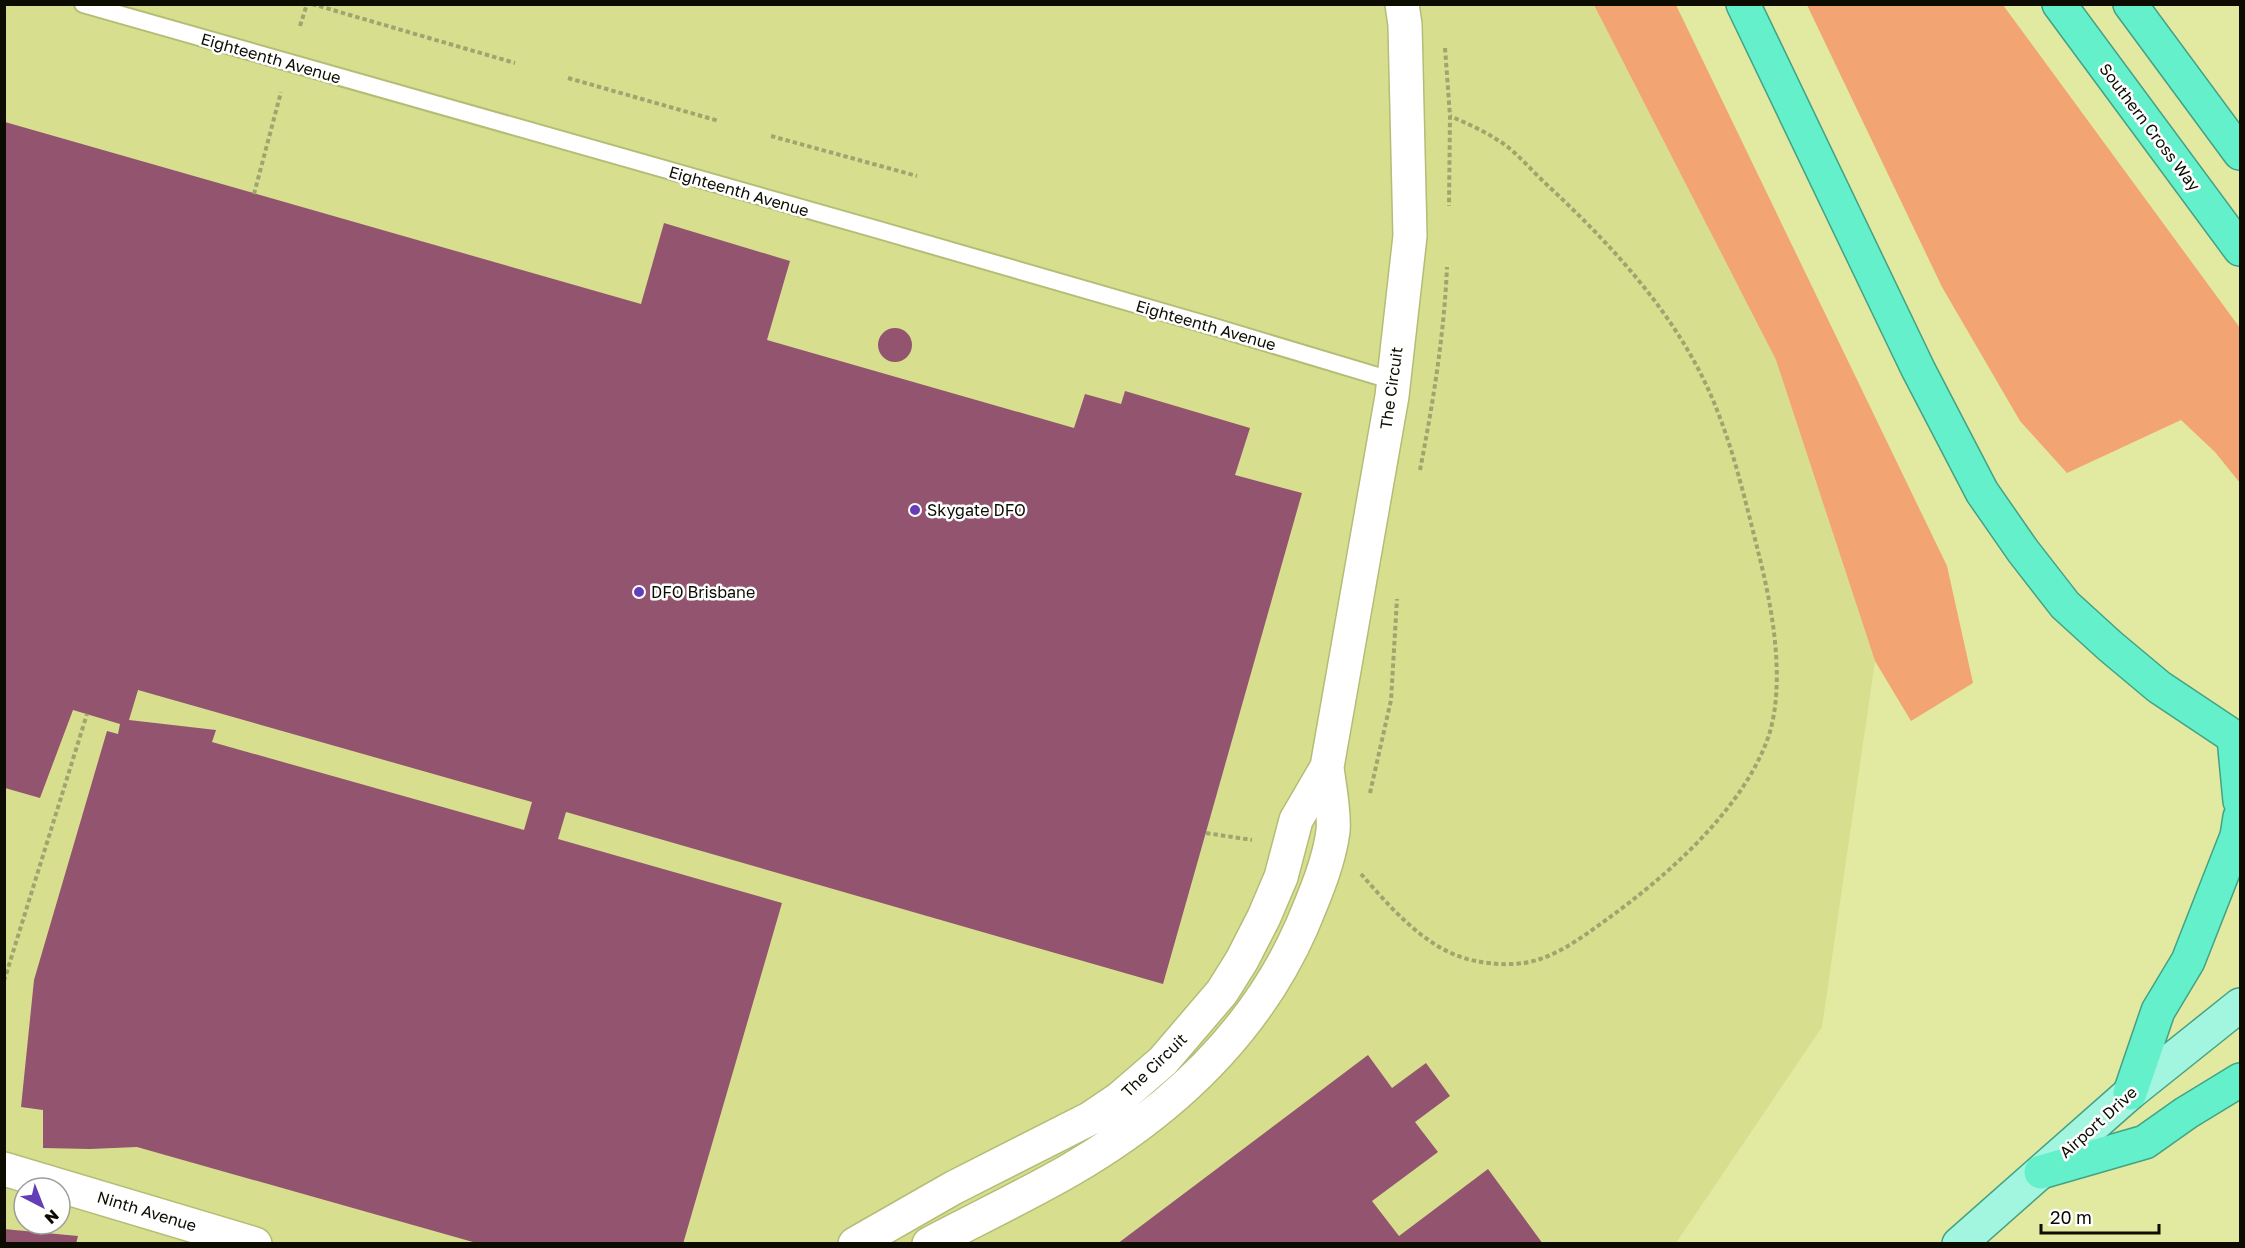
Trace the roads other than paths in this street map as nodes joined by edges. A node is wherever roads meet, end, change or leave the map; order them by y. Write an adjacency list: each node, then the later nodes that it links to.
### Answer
1 (83, 4): 8 (lane, Eighteenth Avenue)
2 (1402, 4): 8 (street, The Circuit)
3 (1743, 4): 9 (highway)
4 (2059, 4): 7 (highway, Southern Cross Way)
5 (2130, 4): 6 (highway)
6 (2241, 153)
7 (2241, 249)
8 (1394, 381): 10 (street, The Circuit)
9 (2237, 739): 11 (highway)
10 (1327, 768): 19 (street, The Circuit); 20 (street, The Circuit)
11 (2241, 801)
12 (2241, 817): 15 (highway)
13 (2241, 1005): 15 (main road, Airport Drive)
14 (2241, 1080): 17 (highway)
15 (2130, 1093): 17 (main road, Airport Drive)
16 (4, 1169): 18 (street, Ninth Avenue)
17 (2041, 1172): 21 (main road, Airport Drive)
18 (255, 1244)
19 (855, 1244)
20 (929, 1244)
21 (1959, 1244)

